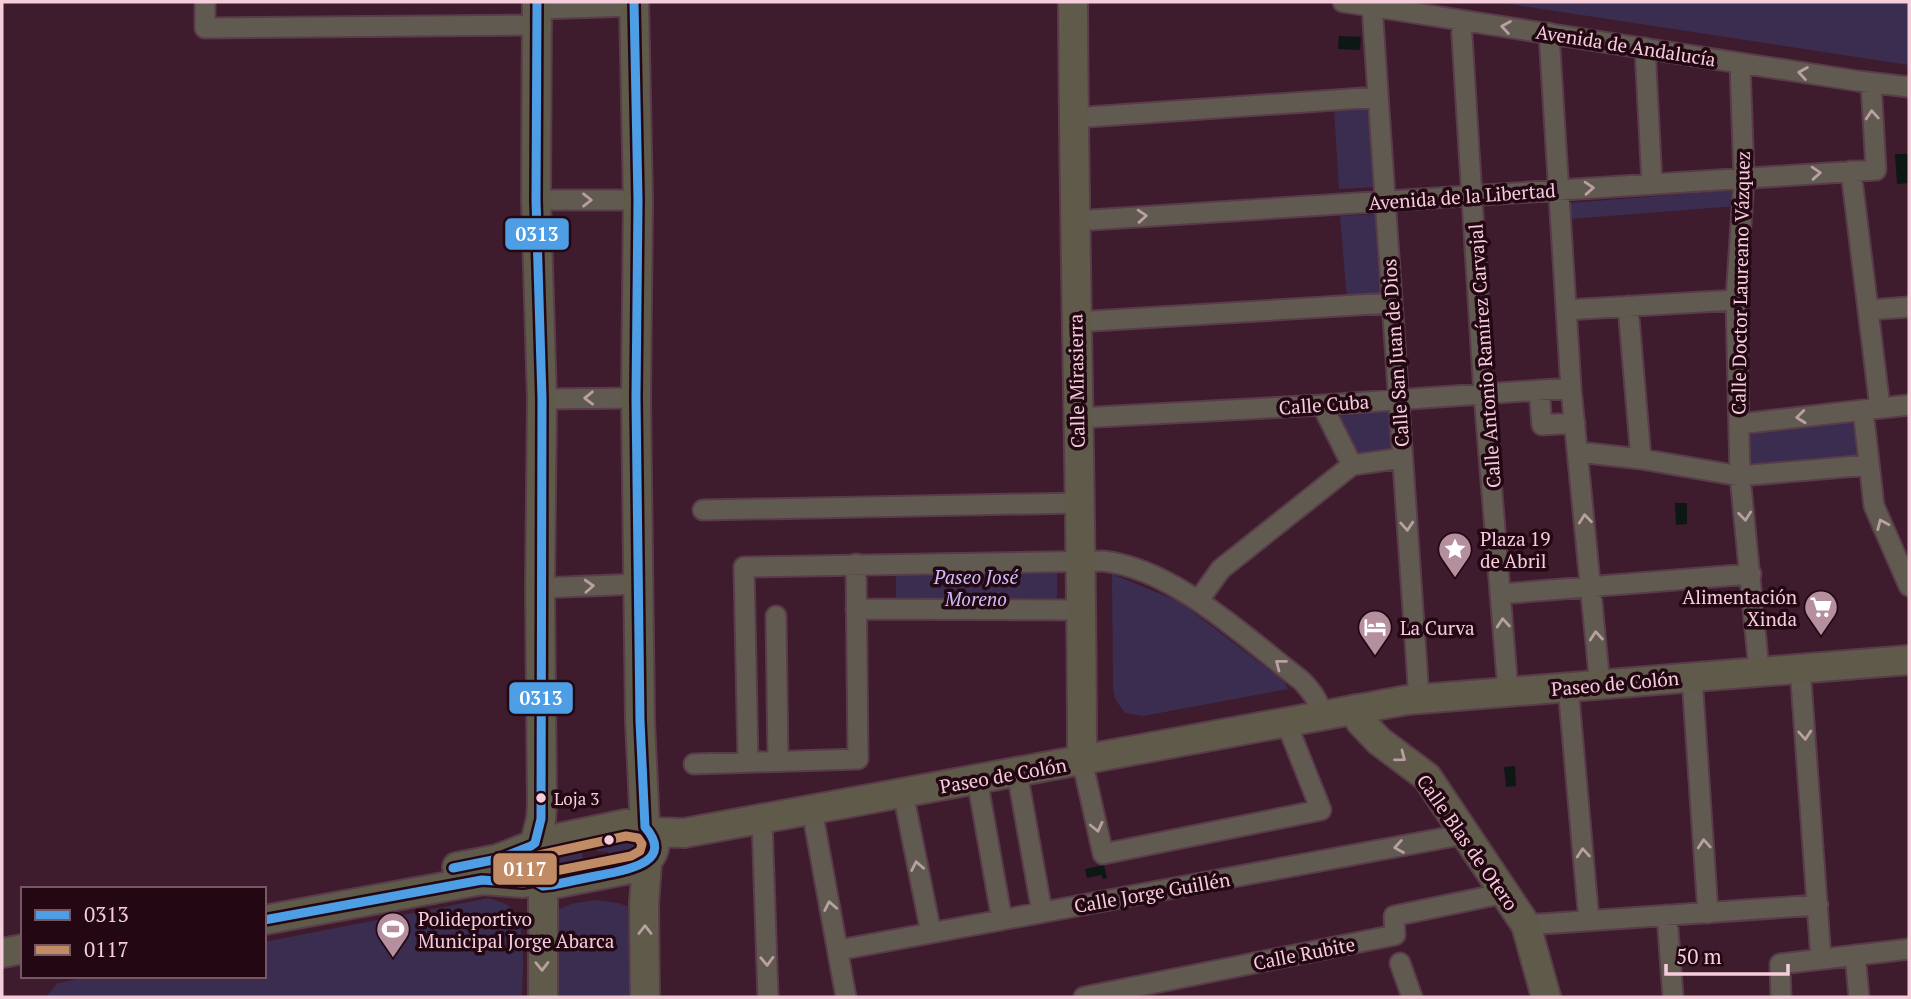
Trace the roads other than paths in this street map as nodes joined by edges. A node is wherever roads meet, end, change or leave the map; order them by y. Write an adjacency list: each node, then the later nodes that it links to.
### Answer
1 (205, 2): 6 (street)
2 (1073, 2): 14 (street, Calle Mirasierra)
3 (1343, 2): 5 (street, Avenida de Andalucía)
4 (634, 4): 6 (street); 21 (street)
5 (1372, 6): 7 (street, Avenida de Andalucía); 13 (street, Calle San Juan de Dios)
6 (537, 12): 20 (street)
7 (1461, 20): 8 (street, Avenida de Andalucía, one-way to 7); 19 (street, Calle Antonio Ramírez Carvajal)
8 (1549, 33): 9 (street, Avenida de Andalucía); 18 (street)
9 (1645, 48): 10 (street, Avenida de Andalucía); 17 (street)
10 (1740, 63): 11 (street, Avenida de Andalucía, one-way to 10); 16 (street, Calle Doctor Laureano Vázquez)
11 (1871, 83): 12 (street, Avenida de Andalucía); 15 (street, one-way to 11)
12 (1909, 87)
13 (1378, 96): 14 (street); 22 (street, Calle San Juan de Dios)
14 (1073, 118): 23 (street, Calle Mirasierra)
15 (1851, 171): 16 (street, Avenida de la Libertad, one-way to 15); 29 (street)
16 (1744, 178): 17 (street, Avenida de la Libertad); 24 (street, Calle Doctor Laureano Vázquez)
17 (1652, 184): 18 (street, Avenida de la Libertad, one-way to 17)
18 (1558, 190): 19 (street, Avenida de la Libertad); 28 (street)
19 (1474, 195): 22 (street, Avenida de la Libertad); 33 (street, Calle Antonio Ramírez Carvajal)
20 (536, 200): 21 (street, one-way to 21); 35 (street)
21 (638, 200): 34 (street)
22 (1384, 201): 23 (street, Avenida de la Libertad, one-way to 22); 25 (street, Calle San Juan de Dios)
23 (1074, 220): 30 (street, Calle Mirasierra)
24 (1736, 300): 26 (street); 42 (street, Calle Doctor Laureano Vázquez)
25 (1391, 303): 30 (street); 36 (street, Calle San Juan de Dios)
26 (1628, 306): 28 (street); 45 (street)
27 (1909, 306): 29 (street)
28 (1566, 310): 31 (street)
29 (1868, 310): 39 (street)
30 (1075, 321): 40 (street, Calle Mirasierra)
31 (1572, 388): 32 (street, Calle Cuba); 41 (street)
32 (1539, 390): 33 (street, Calle Cuba); 41 (street)
33 (1484, 394): 36 (street, Calle Cuba); 58 (street, Calle Antonio Ramírez Carvajal)
34 (636, 398): 35 (street, one-way to 35); 54 (street)
35 (542, 399): 57 (street)
36 (1398, 399): 37 (street, Calle Cuba); 44 (street, Calle San Juan de Dios)
37 (1322, 405): 40 (street, Calle Cuba); 46 (street)
38 (1909, 405): 39 (street)
39 (1872, 409): 42 (street, one-way to 42); 47 (street)
40 (1077, 418): 49 (street, Calle Mirasierra)
41 (1575, 423): 43 (street)
42 (1739, 424): 48 (street, Calle Doctor Laureano Vázquez)
43 (1578, 452): 45 (street); 56 (street, one-way to 43)
44 (1402, 458): 46 (street); 70 (street, Calle San Juan de Dios, one-way to 70)
45 (1641, 459): 48 (street)
46 (1352, 465): 59 (street)
47 (1869, 466): 48 (street); 55 (street, one-way to 47)
48 (1740, 476): 53 (street, Calle Doctor Laureano Vázquez, one-way to 53)
49 (1079, 503): 50 (street); 51 (street, Calle Mirasierra)
50 (703, 510)
51 (1080, 562): 52 (street); 59 (street); 61 (street, Calle Mirasierra)
52 (856, 564): 60 (street); 76 (street)
53 (1751, 574): 56 (street); 65 (street, Calle Doctor Laureano Vázquez)
54 (638, 584): 57 (street, one-way to 54); 84 (street)
55 (1909, 586)
56 (1591, 587): 58 (street); 67 (street, one-way to 56)
57 (540, 588): 85 (street)
58 (1500, 594): 69 (street, Calle Antonio Ramírez Carvajal, one-way to 58)
59 (1198, 601): 72 (street, one-way to 59)
60 (856, 609): 61 (street); 74 (street)
61 (1081, 610): 75 (street, Calle Mirasierra)
62 (776, 616): 74 (street)
63 (1909, 660): 64 (street, Paseo de Colón)
64 (1800, 667): 65 (street, Paseo de Colón); 89 (street, one-way to 89)
65 (1759, 670): 66 (street, Paseo de Colón)
66 (1692, 677): 67 (street, Paseo de Colón); 91 (street, one-way to 66)
67 (1600, 685): 68 (street, Paseo de Colón)
68 (1568, 687): 69 (street, Paseo de Colón); 95 (street, one-way to 68)
69 (1508, 691): 70 (street, Paseo de Colón)
70 (1419, 699): 71 (street, Paseo de Colón)
71 (1356, 709): 72 (street, Paseo de Colón); 83 (street, Calle Blas de Otero, one-way to 83)
72 (1321, 716): 73 (street, Paseo de Colón)
73 (1286, 722): 75 (street, Paseo de Colón); 75 (street, one-way to 73)
74 (778, 761): 76 (street)
75 (1082, 761): 78 (street, Paseo de Colón)
76 (748, 762): 77 (street)
77 (694, 764)
78 (1017, 772): 79 (street, Paseo de Colón); 90 (street)
79 (977, 779): 80 (street, Paseo de Colón); 94 (street)
80 (903, 793): 81 (street, Paseo de Colón); 97 (street, one-way to 80)
81 (812, 810): 82 (street, Paseo de Colón); 100 (street, one-way to 81)
82 (762, 819): 84 (street, Paseo de Colón); 109 (street, one-way to 109)
83 (1466, 834): 87 (street, Calle Blas de Otero); 90 (street, Calle Jorge Guillén, one-way to 90)
84 (649, 843): 85 (street); 86 (street); 108 (street, one-way to 84)
85 (533, 844): 86 (street); 88 (street)
86 (538, 884): 93 (street); 107 (street, one-way to 107)
87 (1505, 893): 96 (street, Calle Blas de Otero); 111 (street, Calle Rubite)
88 (266, 903)
89 (1818, 905): 91 (street); 103 (street)
90 (1042, 912): 94 (street, Calle Jorge Guillén)
91 (1708, 913): 92 (street)
92 (1667, 915): 95 (street); 114 (street)
93 (266, 920)
94 (1002, 920): 97 (street, Calle Jorge Guillén)
95 (1588, 921): 96 (street)
96 (1526, 925): 113 (street, Calle Blas de Otero)
97 (931, 933): 100 (street, Calle Jorge Guillén)
98 (21, 949): 101 (street)
99 (1909, 949): 102 (street)
100 (839, 950): 110 (street)
101 (2, 953)
102 (1855, 955): 103 (street); 116 (street)
103 (1821, 959): 115 (street)
104 (1400, 963): 112 (street)
105 (21, 964): 106 (street)
106 (2, 968)
107 (543, 997)
108 (645, 997)
109 (768, 997)
110 (846, 997)
111 (1084, 997)
112 (1412, 997)
113 (1546, 997)
114 (1673, 997)
115 (1781, 997)
116 (1859, 997)

